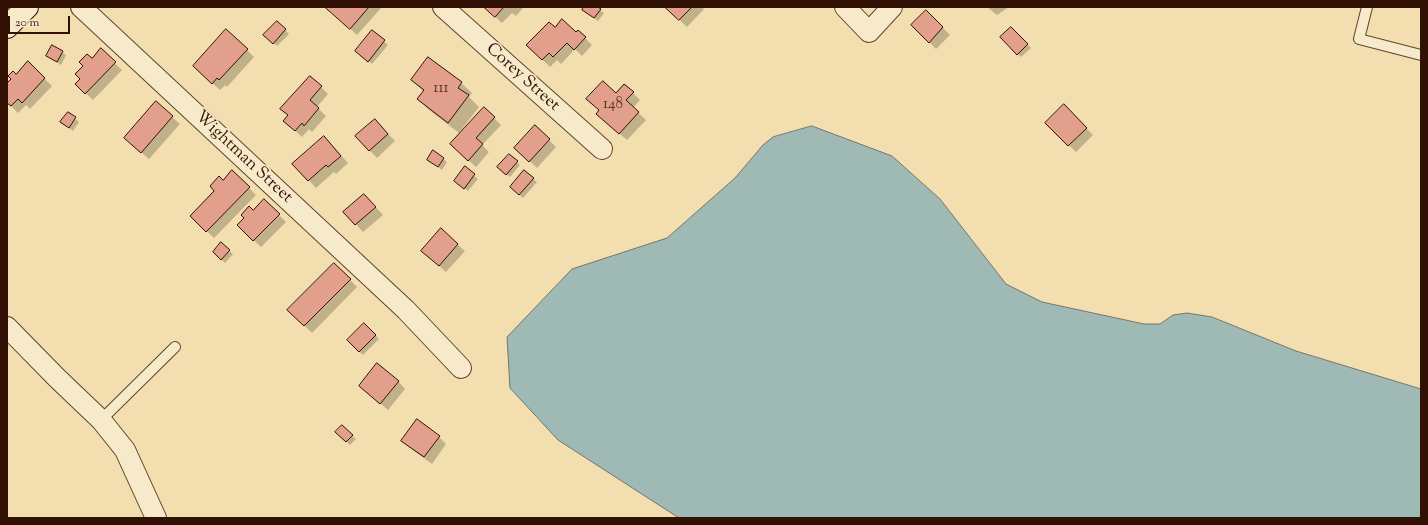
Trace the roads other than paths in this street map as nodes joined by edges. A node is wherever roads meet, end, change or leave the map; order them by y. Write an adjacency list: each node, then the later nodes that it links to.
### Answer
1 (27, 7): 7 (main road)
2 (81, 7): 12 (street, Wightman Street)
3 (443, 7): 9 (street, Corey Street)
4 (845, 7): 5 (street)
5 (892, 7)
6 (1367, 7): 8 (lane)
7 (7, 27)
8 (1421, 55)
9 (602, 149)
10 (7, 327): 13 (street)
11 (175, 347): 13 (lane)
12 (461, 368)
13 (101, 420): 14 (street)
14 (156, 518)

